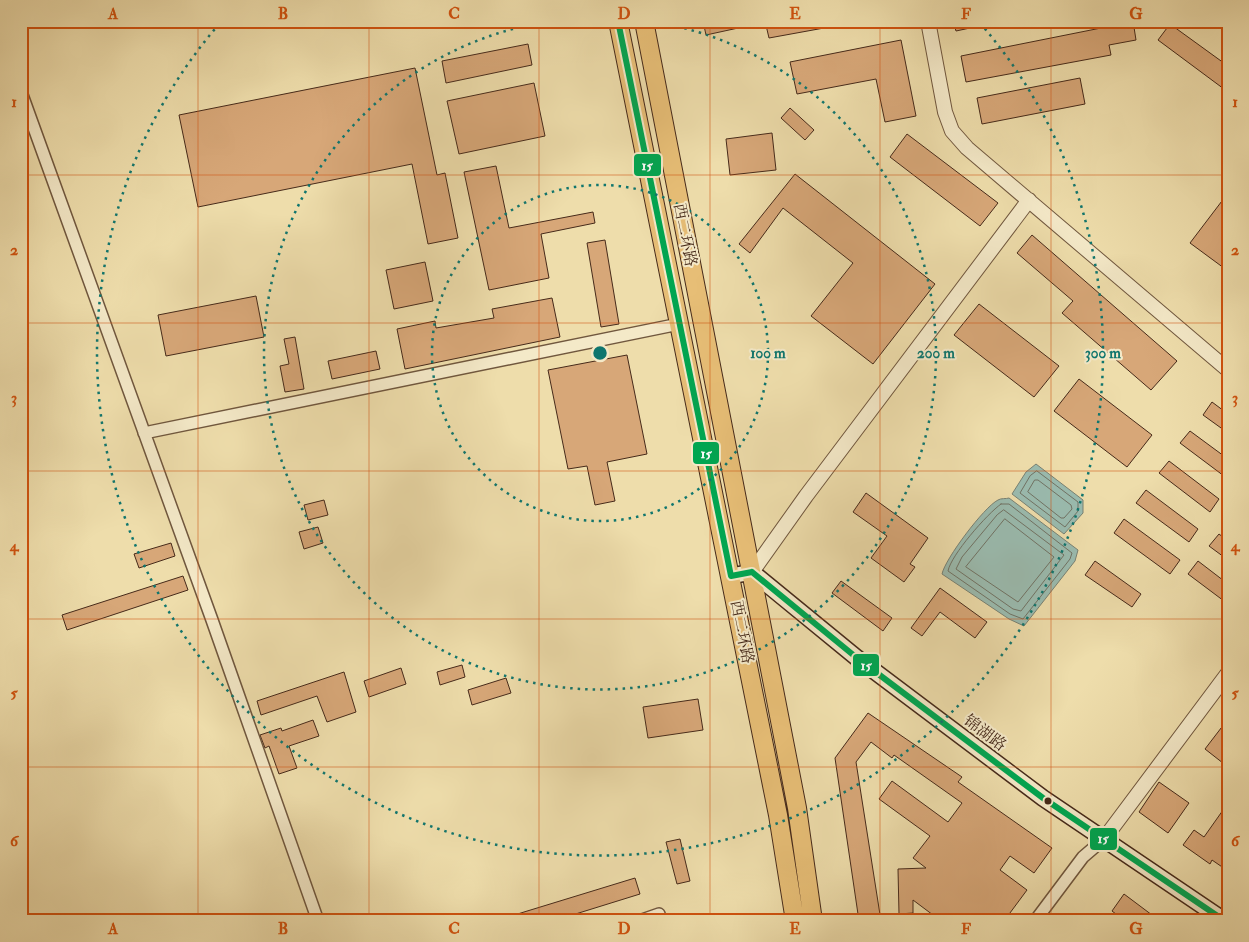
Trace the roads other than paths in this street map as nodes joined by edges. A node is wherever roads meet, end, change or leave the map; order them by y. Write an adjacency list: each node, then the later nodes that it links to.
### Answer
1 (618, 21): 7 (main road, 西二环路)
2 (644, 21): 6 (main road, 西二环路)
3 (928, 21): 5 (street)
4 (21, 92): 9 (street)
5 (1029, 200): 8 (street); 10 (street)
6 (702, 317): 7 (main road); 10 (main road, 西二环路)
7 (679, 324): 9 (street); 11 (main road, 西二环路)
8 (1228, 370)
9 (144, 432): 15 (street)
10 (752, 572): 11 (main road); 13 (main road, 锦湖路); 18 (main road, 西二环路)
11 (731, 576): 17 (main road, 西二环路)
12 (1228, 673): 13 (street)
13 (1104, 839): 19 (street); 20 (main road, 锦湖路)
14 (659, 914): 16 (street)
15 (318, 921)
16 (639, 921)
17 (795, 921)
18 (813, 921)
19 (1035, 921)
20 (1225, 921)

